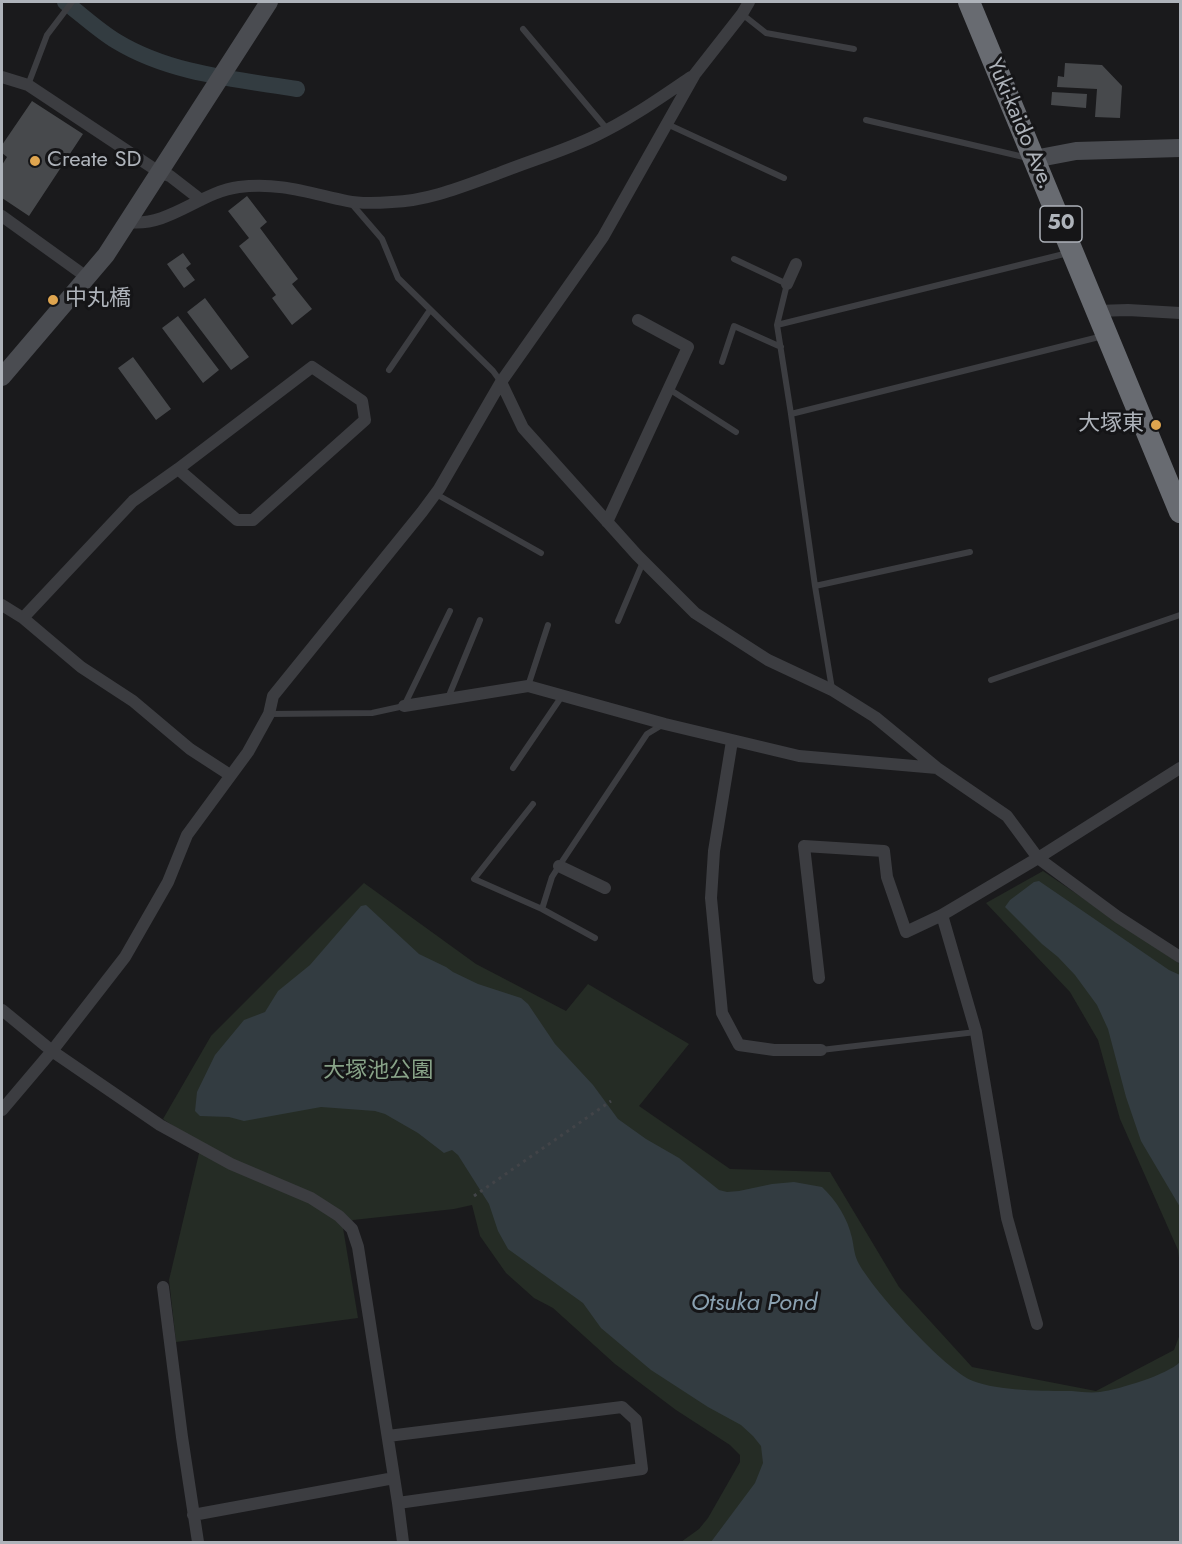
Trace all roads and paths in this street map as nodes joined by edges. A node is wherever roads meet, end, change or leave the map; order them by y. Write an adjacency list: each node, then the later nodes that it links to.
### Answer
1 (72, 2): 10 (lane)
2 (269, 2): 16 (street)
3 (749, 2): 5 (street)
4 (969, 2): 15 (highway, Yuki-kaido Ave. / 50)
5 (742, 14): 7 (lane); 8 (street)
6 (523, 29): 13 (lane)
7 (854, 49)
8 (695, 74): 12 (street); 13 (street)
9 (3, 80): 10 (street)
10 (28, 85): 16 (street)
11 (866, 120): 15 (lane)
12 (667, 124): 17 (lane); 37 (street)
13 (608, 130): 19 (street)
14 (1180, 148): 15 (street)
15 (1034, 159): 22 (highway, Yuki-kaido Ave. / 50)
16 (159, 172): 18 (street); 21 (street)
17 (784, 178)
18 (201, 200): 19 (street); 21 (street)
19 (350, 202): 27 (lane)
20 (2, 216): 25 (street)
21 (129, 222): 25 (street)
22 (1072, 252): 28 (highway, Yuki-kaido Ave. / 50); 31 (lane)
23 (734, 259): 26 (lane)
24 (796, 264): 26 (street)
25 (88, 278): 36 (street)
26 (787, 284): 31 (lane)
27 (430, 309): 35 (lane); 37 (lane)
28 (1096, 311): 29 (street); 32 (highway, Yuki-kaido Ave. / 50)
29 (1180, 314)
30 (638, 320): 38 (street)
31 (777, 325): 33 (lane)
32 (1106, 335): 39 (lane); 43 (highway, Yuki-kaido Ave. / 50)
33 (781, 347): 34 (lane); 39 (lane)
34 (722, 362)
35 (389, 370)
36 (2, 377)
37 (501, 382): 42 (street); 44 (street)
38 (668, 389): 40 (lane); 44 (street)
39 (791, 414): 48 (lane)
40 (736, 432)
41 (178, 469): 41 (street); 52 (street)
42 (436, 494): 46 (lane); 62 (street)
43 (1180, 512)
44 (607, 522): 47 (street)
45 (970, 552): 48 (lane)
46 (541, 553)
47 (643, 562): 54 (lane); 58 (street)
48 (814, 586): 58 (lane)
49 (2, 605): 52 (street)
50 (450, 611): 61 (lane)
51 (1180, 615): 56 (lane)
52 (23, 618): 68 (street)
53 (480, 620): 60 (lane)
54 (618, 621)
55 (548, 625): 57 (lane)
56 (991, 680)
57 (528, 686): 59 (street); 60 (street)
58 (832, 690): 66 (street)
59 (562, 695): 63 (street); 65 (lane)
60 (447, 698): 61 (street)
61 (404, 706): 62 (lane)
62 (269, 714): 68 (street)
63 (665, 723): 64 (street); 71 (lane)
64 (732, 741): 66 (street); 80 (street)
65 (513, 768)
66 (937, 768): 70 (street)
67 (1180, 768): 70 (street)
68 (231, 775): 81 (street)
69 (533, 804): 73 (lane)
70 (1038, 858): 74 (street); 76 (street)
71 (559, 866): 72 (street); 73 (lane)
72 (605, 888)
73 (542, 909): 75 (lane)
74 (942, 915): 77 (street); 79 (street)
75 (596, 938)
76 (1180, 957)
77 (819, 978)
78 (2, 1010): 81 (street)
79 (976, 1032): 80 (lane); 86 (street)
80 (821, 1050)
81 (52, 1051): 83 (street); 87 (street)
82 (611, 1101): 84 (path)
83 (2, 1110)
84 (474, 1196)
85 (163, 1287): 90 (street)
86 (1037, 1324)
87 (387, 1436): 88 (street); 89 (street)
88 (393, 1478): 89 (street); 90 (street)
89 (398, 1503): 92 (street)
90 (193, 1515): 91 (street)
91 (198, 1542)
92 (403, 1542)

